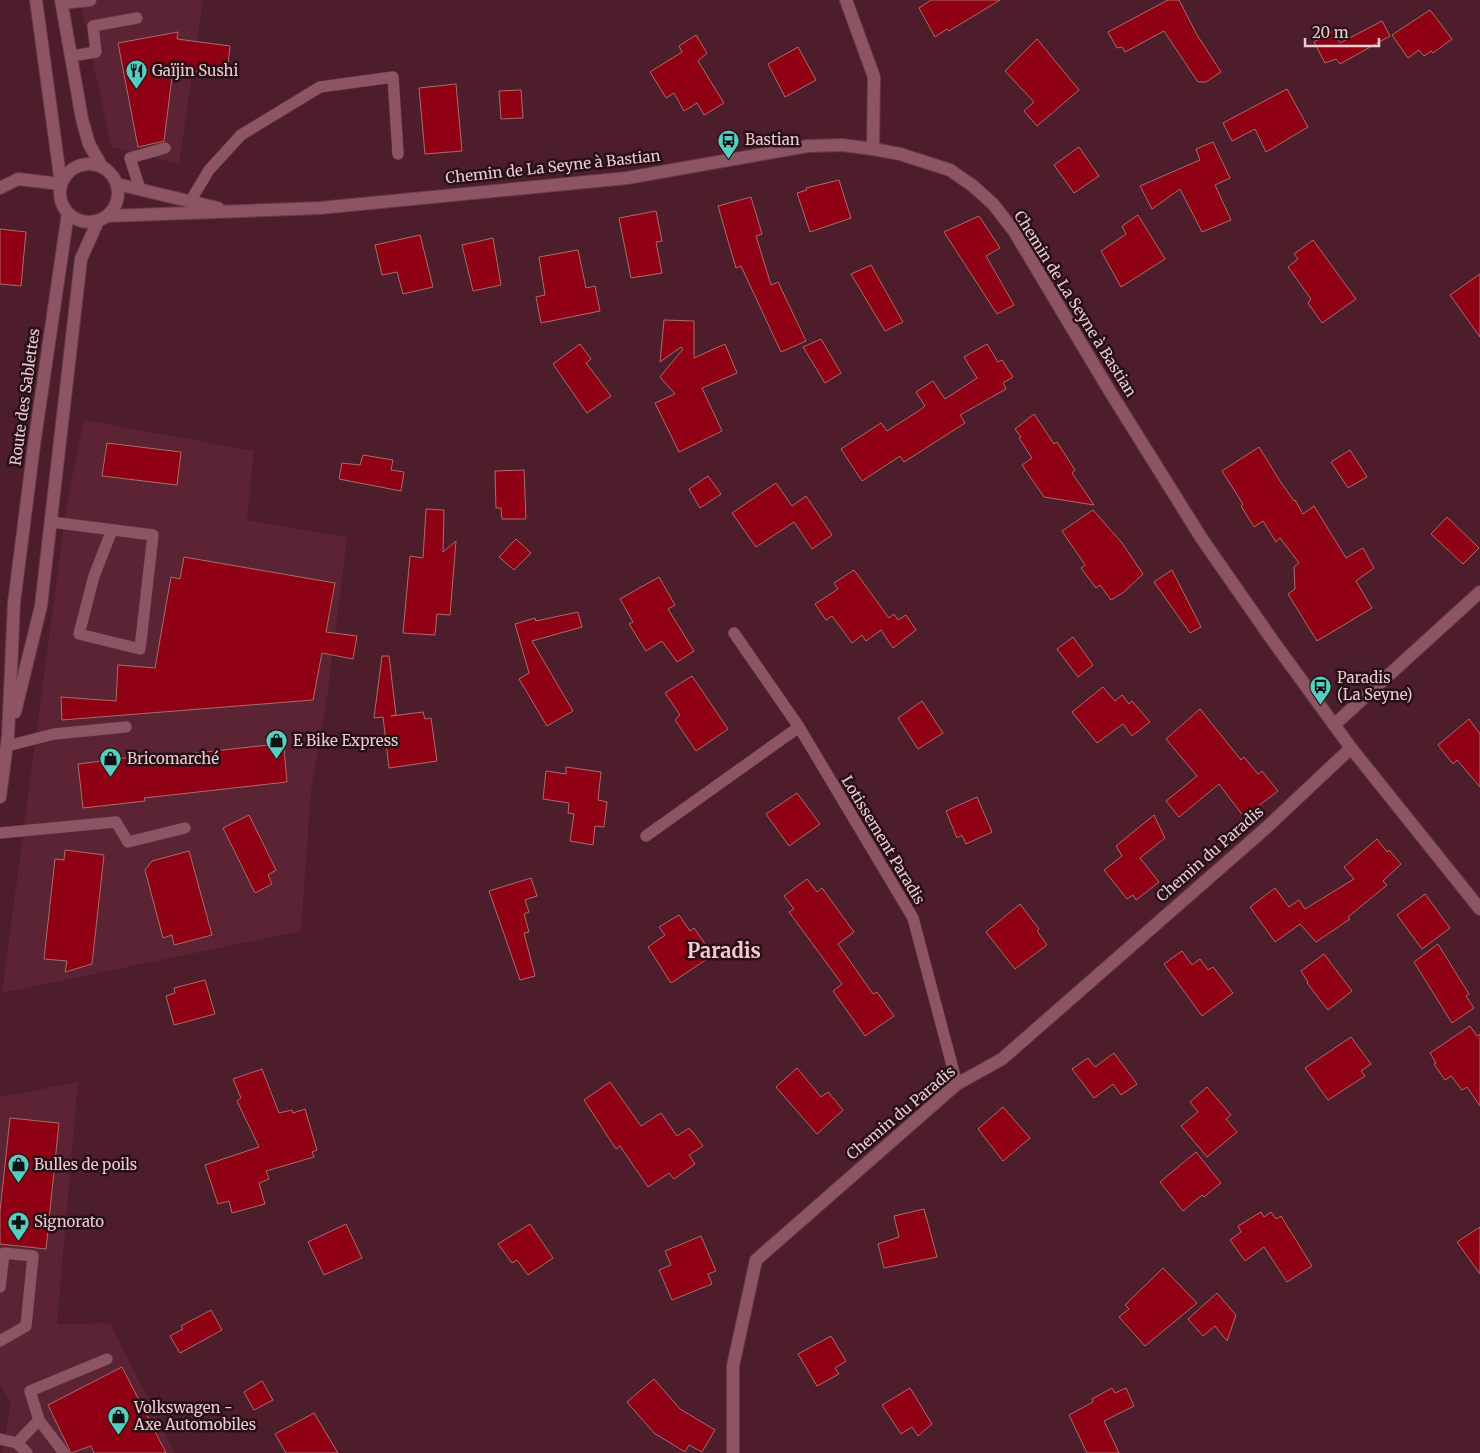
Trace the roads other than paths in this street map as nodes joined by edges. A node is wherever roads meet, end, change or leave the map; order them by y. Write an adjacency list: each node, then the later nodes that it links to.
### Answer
1 (36, 0): 11 (street)
2 (90, 0): 4 (street)
3 (846, 0): 8 (street)
4 (61, 2): 6 (street)
5 (137, 18): 6 (lane)
6 (72, 56): 10 (street)
7 (165, 148): 14 (lane)
8 (873, 149): 16 (street, Chemin de La Seyne à Bastian); 23 (street, Chemin de La Seyne à Bastian)
9 (398, 154): 15 (lane)
10 (102, 167): 11 (street); 12 (street)
11 (62, 184): 13 (street); 17 (street)
12 (117, 184): 14 (street, Chemin de La Seyne à Bastian); 18 (street)
13 (0, 188)
14 (140, 189): 15 (street, Chemin de La Seyne à Bastian)
15 (191, 200): 16 (street, Chemin de La Seyne à Bastian)
16 (232, 212): 18 (street, Chemin de La Seyne à Bastian)
17 (68, 213): 18 (street); 26 (street, Route des Sablettes)
18 (103, 218): 19 (street, Route des Sablettes)
19 (51, 522): 20 (lane); 26 (street, Route des Sablettes)
20 (112, 530): 20 (lane)
21 (1480, 592): 23 (street)
22 (734, 633): 25 (lane, Lotissement Paradis)
23 (1334, 725): 27 (street, Chemin de La Seyne à Bastian)
24 (126, 727): 26 (lane)
25 (799, 727): 31 (lane); 33 (lane, Lotissement Paradis)
26 (8, 741): 28 (street, Route des Sablettes)
27 (1351, 748): 32 (street, Chemin de La Seyne à Bastian); 33 (street, Chemin du Paradis)
28 (0, 797)
29 (185, 828): 30 (lane)
30 (0, 833)
31 (646, 836)
32 (1480, 909)
33 (957, 1084): 42 (street, Chemin du Paradis)
34 (0, 1287): 35 (lane)
35 (0, 1340)
36 (107, 1359): 37 (lane)
37 (39, 1420): 39 (lane); 41 (lane)
38 (0, 1439): 39 (lane)
39 (17, 1443): 40 (lane)
40 (27, 1453)
41 (64, 1453)
42 (732, 1453)

